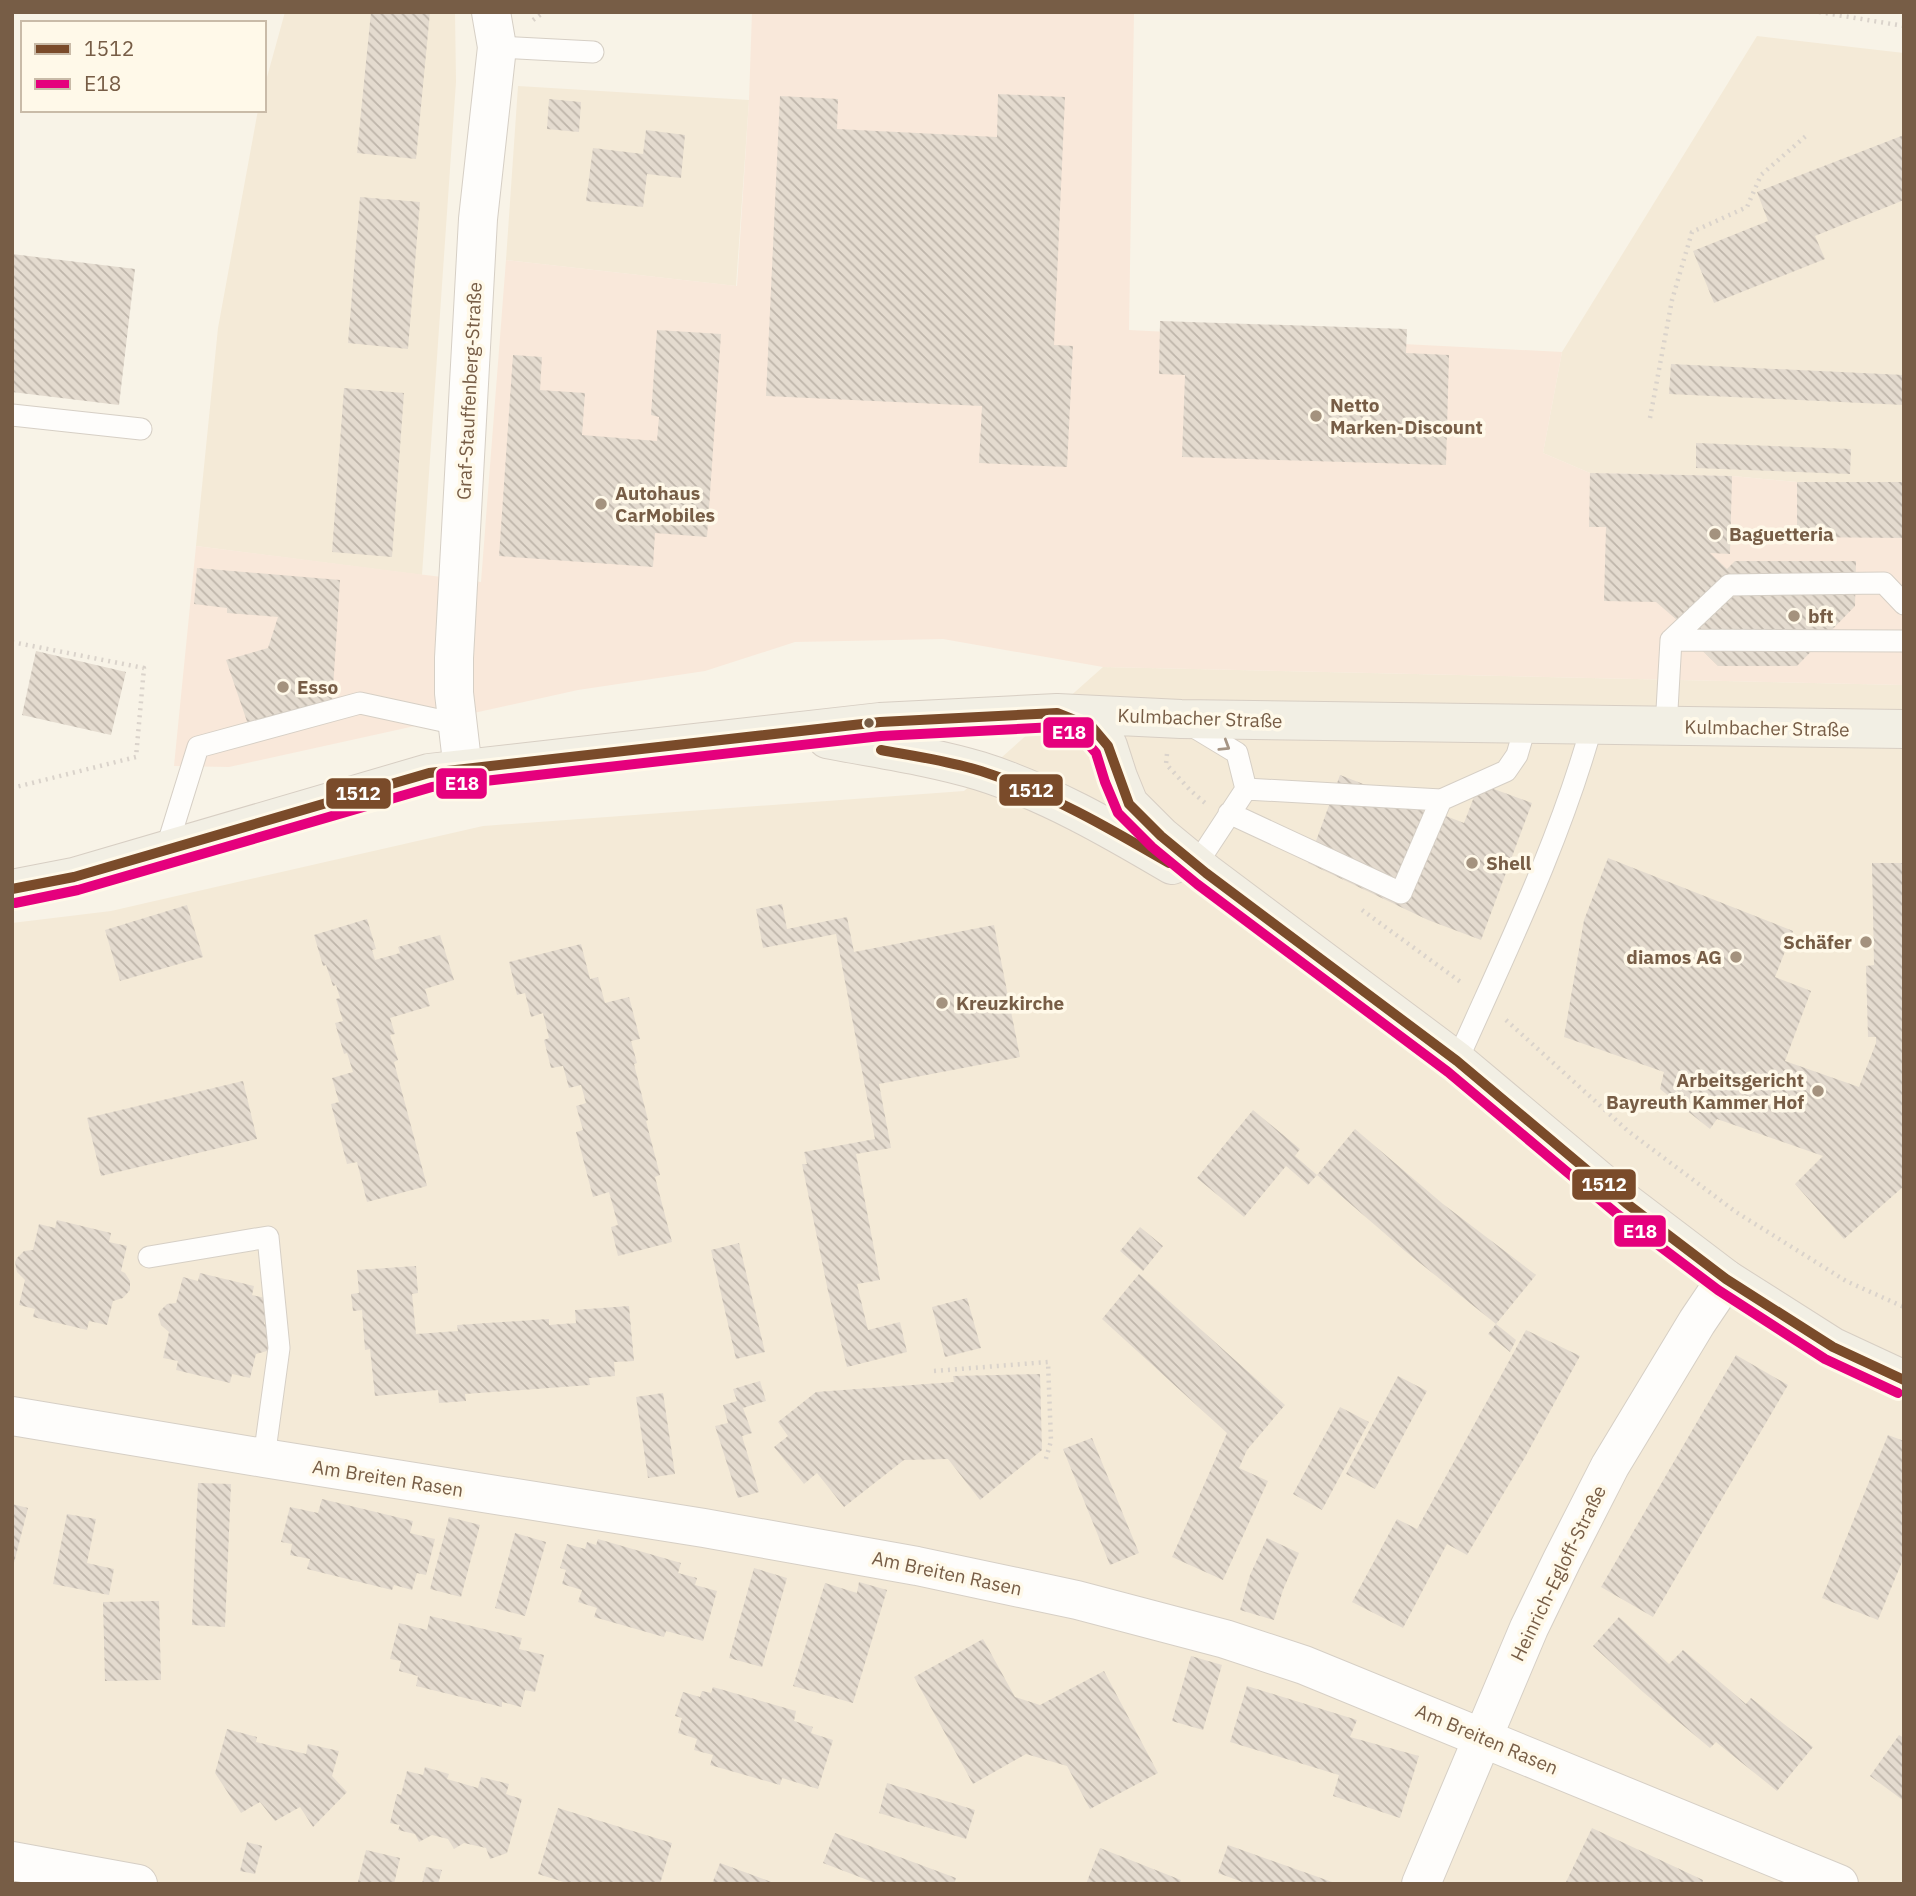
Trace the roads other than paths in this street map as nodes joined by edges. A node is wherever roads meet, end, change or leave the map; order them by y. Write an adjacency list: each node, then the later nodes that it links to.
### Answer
1 (494, 30): 2 (lane); 10 (street, Graf-Stauffenberg-Straße)
2 (593, 52)
3 (12, 415): 4 (lane)
4 (141, 429)
5 (1904, 604): 6 (lane)
6 (1671, 640): 7 (lane); 13 (lane)
7 (1904, 641)
8 (1058, 713): 9 (main road, Kulmbacher Straße); 15 (main road, Kulmbacher Straße); 21 (main road)
9 (1181, 719): 11 (main road, Kulmbacher Straße); 17 (lane, one-way to 17)
10 (457, 724): 16 (street, Graf-Stauffenberg-Straße); 20 (lane)
11 (1526, 724): 12 (main road, Kulmbacher Straße); 18 (lane)
12 (1592, 725): 13 (main road, Kulmbacher Straße); 24 (lane)
13 (1666, 727): 14 (main road, Kulmbacher Straße)
14 (1904, 729)
15 (788, 732): 16 (main road, Kulmbacher Straße); 23 (main road)
16 (463, 770): 20 (main road, Kulmbacher Straße)
17 (1246, 789): 18 (lane); 19 (lane)
18 (1441, 800): 19 (lane)
19 (1229, 813): 21 (lane)
20 (166, 850): 22 (main road, Kulmbacher Straße)
21 (1196, 865): 23 (main road)
22 (12, 889)
23 (1320, 957): 24 (main road)
24 (1458, 1060): 26 (main road)
25 (149, 1257): 29 (lane)
26 (1726, 1279): 27 (main road); 30 (street, Heinrich-Egloff-Straße)
27 (1904, 1380)
28 (12, 1416): 29 (street, Am Breiten Rasen)
29 (264, 1458): 30 (street, Am Breiten Rasen)
30 (1483, 1738): 33 (street, Heinrich-Egloff-Straße); 34 (street, Am Breiten Rasen)
31 (12, 1861): 32 (street)
32 (138, 1884)
33 (1421, 1884)
34 (1839, 1884)

